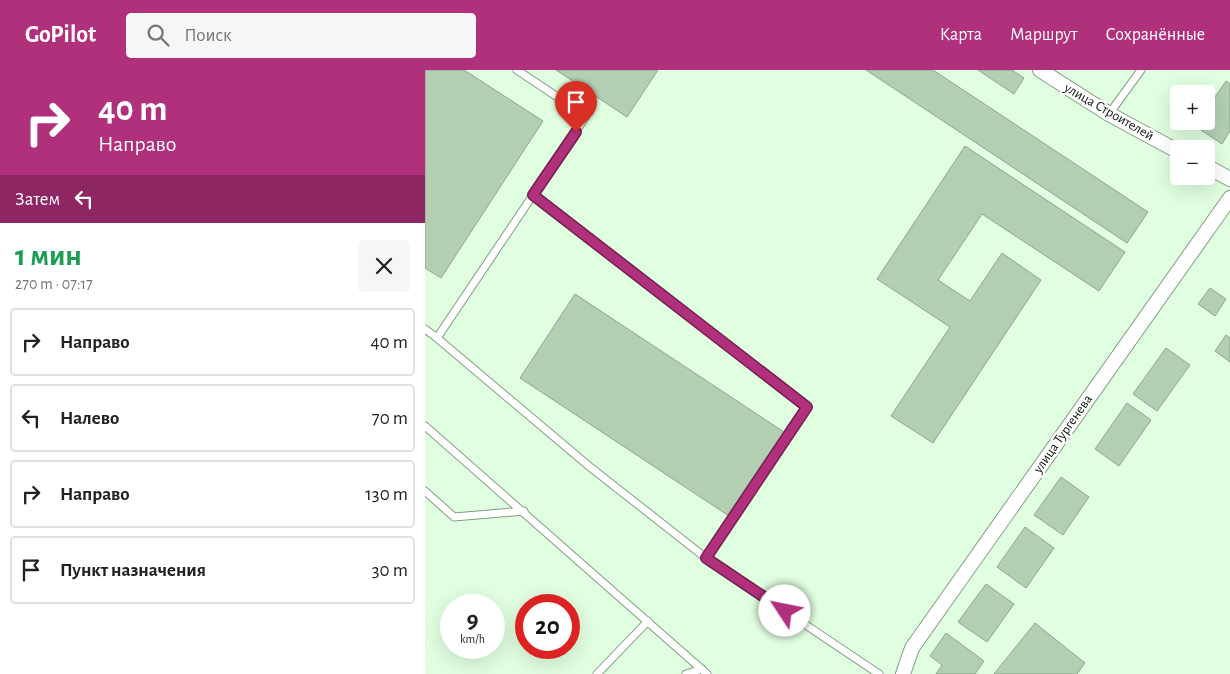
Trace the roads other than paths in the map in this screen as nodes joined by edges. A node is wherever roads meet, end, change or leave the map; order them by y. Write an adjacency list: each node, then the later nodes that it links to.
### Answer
1 (517, 70): 8 (lane)
2 (1040, 70): 4 (street, улица Строителей)
3 (1141, 70): 4 (lane)
4 (1109, 114): 5 (street, улица Строителей)
5 (1170, 147)
6 (1215, 171): 7 (street)
7 (1230, 179)
8 (533, 195): 11 (lane); 15 (lane)
9 (1230, 198): 21 (street, улица Тургенева)
10 (425, 329): 11 (lane)
11 (437, 338): 15 (lane)
12 (425, 426): 14 (lane)
13 (425, 491): 14 (lane)
14 (524, 511): 16 (lane)
15 (706, 558): 20 (lane)
16 (648, 621): 17 (lane); 18 (lane)
17 (704, 672): 19 (lane)
18 (597, 674)
19 (686, 674)
20 (879, 674)
21 (903, 674)

